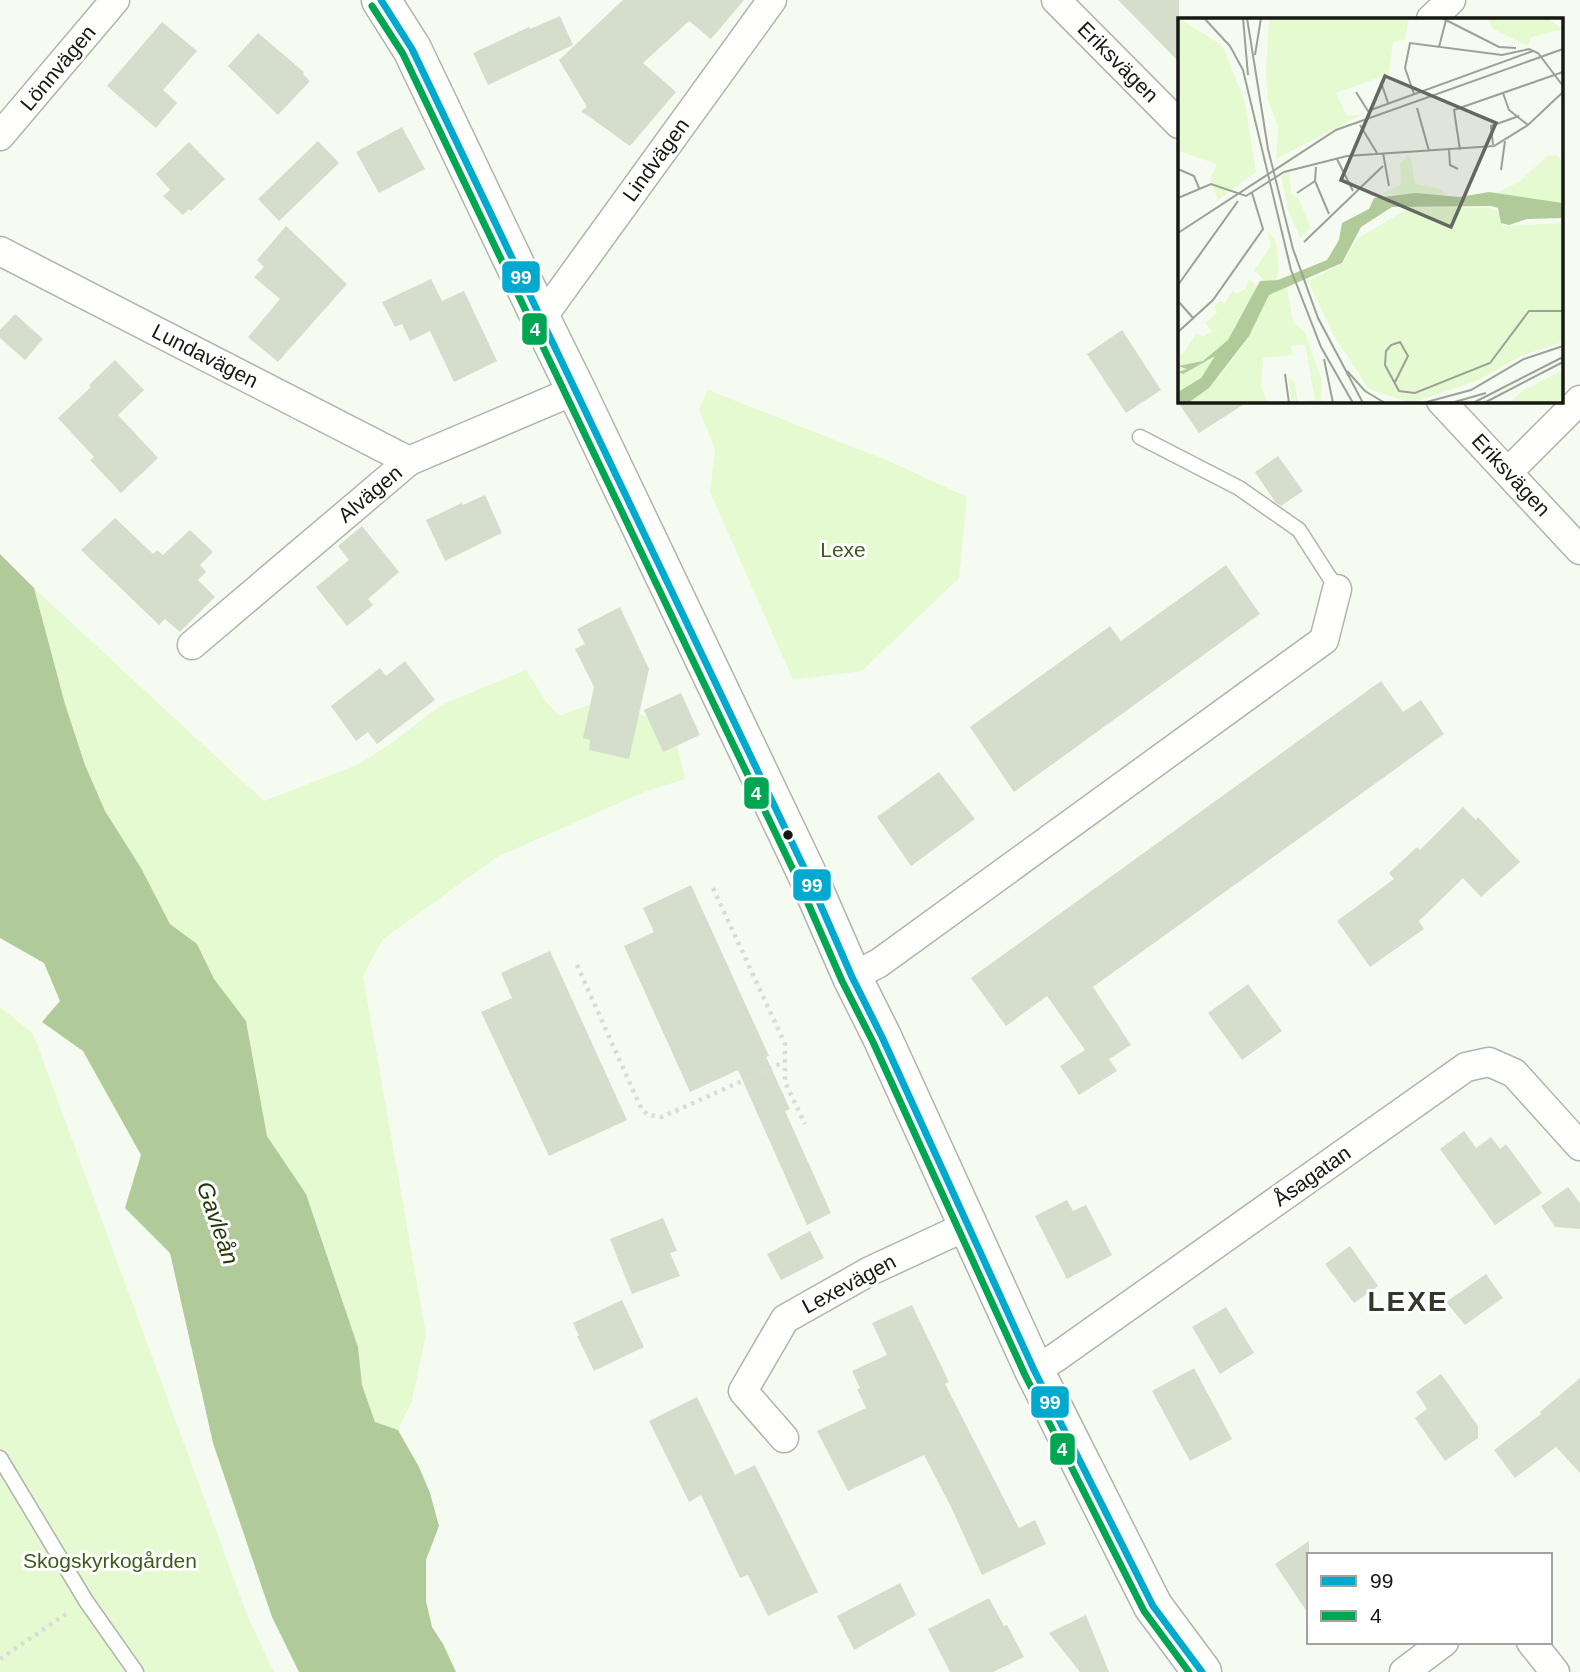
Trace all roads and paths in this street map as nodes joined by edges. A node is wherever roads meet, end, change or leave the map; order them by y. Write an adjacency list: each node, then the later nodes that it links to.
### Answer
1 (115, 0): 8 (street, Lönnvägen)
2 (381, 0): 10 (street)
3 (772, 0): 10 (street, Lindvägen)
4 (1056, 0): 7 (street, Eriksvägen)
5 (1451, 0): 6 (street)
6 (1432, 18)
7 (1178, 123)
8 (0, 135)
9 (0, 251): 15 (street, Lundavägen)
10 (541, 319): 11 (street)
11 (576, 390): 15 (street, Alvägen); 22 (street)
12 (1580, 400): 16 (street)
13 (1442, 402): 16 (street, Eriksvägen)
14 (1140, 437): 18 (lane)
15 (409, 461): 19 (street, Alvägen)
16 (1508, 472): 17 (street, Eriksvägen)
17 (1580, 550)
18 (1337, 589): 22 (street)
19 (192, 645)
20 (713, 888): 23 (path)
21 (577, 965): 23 (path)
22 (852, 978): 26 (street)
23 (784, 1062): 24 (path)
24 (805, 1124)
25 (1580, 1146): 27 (street, Åsagatan)
26 (968, 1223): 27 (street); 28 (street, Lexevägen)
27 (1034, 1370): 35 (street)
28 (783, 1438)
29 (0, 1458): 30 (lane)
30 (86, 1601): 33 (path); 34 (lane)
31 (1441, 1644): 36 (street)
32 (1533, 1644): 37 (street)
33 (0, 1659)
34 (136, 1672)
35 (1202, 1672)
36 (1404, 1672)
37 (1555, 1672)

